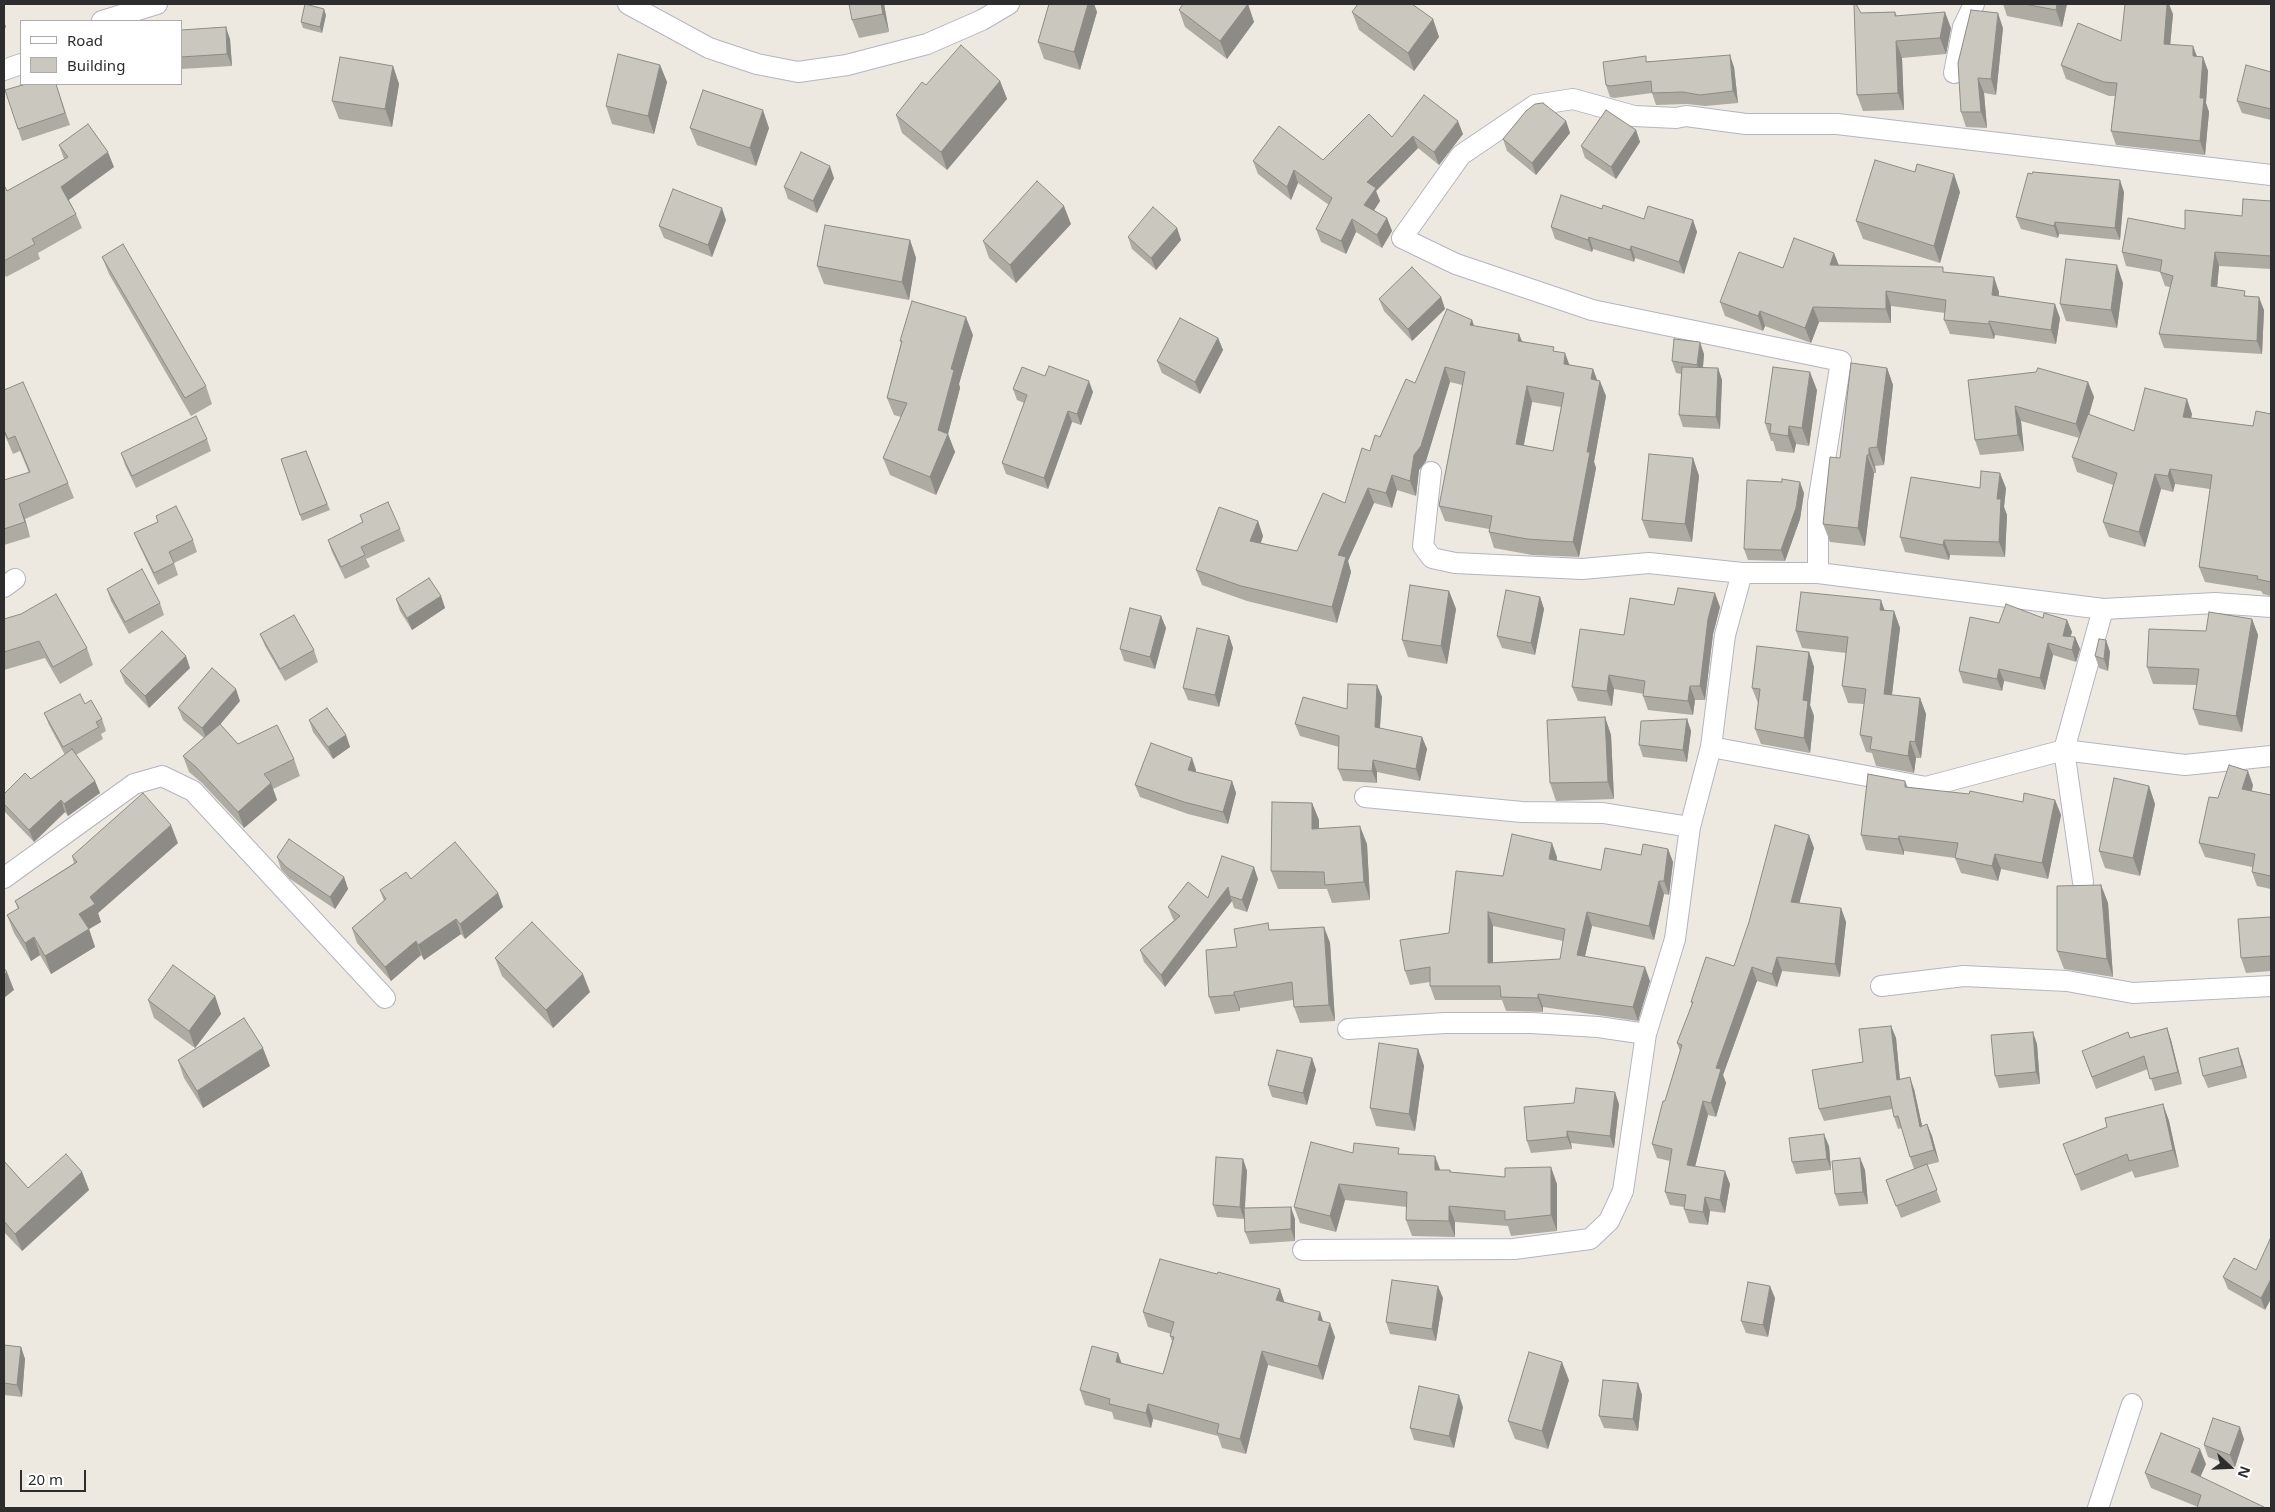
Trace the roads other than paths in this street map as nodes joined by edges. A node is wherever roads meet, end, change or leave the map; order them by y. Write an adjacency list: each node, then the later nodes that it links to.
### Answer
1 (157, 4): 5 (street)
2 (628, 4): 3 (street)
3 (1009, 4)
4 (1974, 4): 8 (street)
5 (105, 20)
6 (20, 64): 7 (street)
7 (4, 70)
8 (1954, 73)
9 (2271, 174): 12 (street)
10 (1431, 472): 11 (street)
11 (1742, 573): 12 (street); 15 (street)
12 (1818, 573): 14 (street)
13 (2271, 607): 14 (street)
14 (2103, 609): 16 (street)
15 (1711, 747): 16 (street); 19 (street)
16 (2064, 750): 17 (street); 21 (street)
17 (2271, 756)
18 (1365, 798): 19 (street)
19 (1690, 827): 26 (street)
20 (4, 878): 24 (street)
21 (2083, 882)
22 (1882, 986): 23 (street)
23 (2271, 986)
24 (385, 998)
25 (1348, 1029): 26 (street)
26 (1646, 1034): 27 (street)
27 (1303, 1250)
28 (2132, 1404): 29 (street)
29 (2098, 1508)

